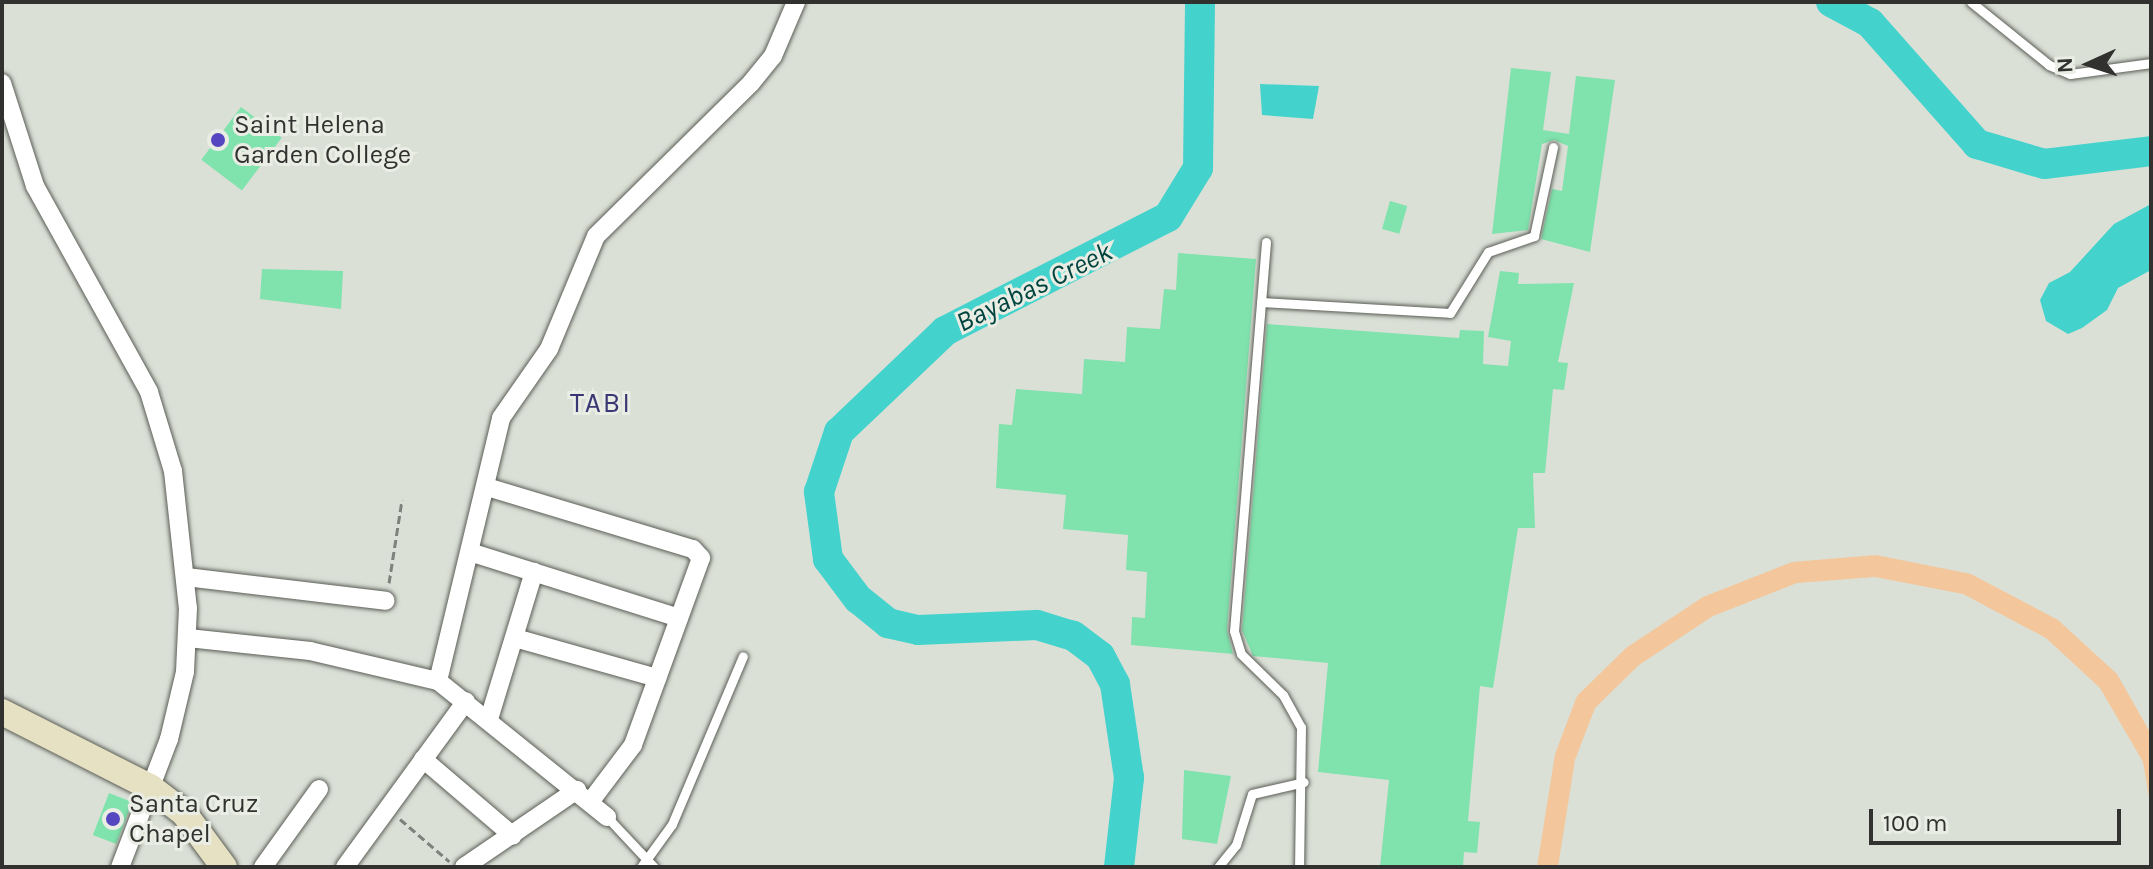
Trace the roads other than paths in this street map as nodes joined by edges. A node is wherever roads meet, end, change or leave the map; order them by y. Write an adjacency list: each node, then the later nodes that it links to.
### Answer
1 (796, 2): 8 (street)
2 (1971, 2): 3 (lane)
3 (2151, 63)
4 (2, 83): 11 (street)
5 (1553, 147): 7 (lane)
6 (1266, 242): 7 (lane)
7 (1261, 302): 23 (lane)
8 (487, 487): 9 (street); 13 (street)
9 (470, 552): 10 (street); 18 (street)
10 (534, 572): 13 (street); 15 (street)
11 (186, 577): 12 (street); 14 (street)
12 (386, 601)
13 (679, 618): 17 (street)
14 (188, 638): 18 (street); 24 (street)
15 (515, 638): 17 (street); 21 (street)
16 (743, 656): 29 (lane)
17 (657, 678): 26 (street)
18 (438, 681): 19 (street)
19 (466, 701): 21 (street); 22 (street)
20 (2, 712): 24 (main road)
21 (489, 719): 26 (street)
22 (423, 759): 28 (street); 33 (street)
23 (1304, 782): 35 (lane); 36 (lane)
24 (150, 787): 30 (street); 31 (main road)
25 (319, 789): 32 (street)
26 (584, 796): 27 (street); 28 (street)
27 (607, 817): 29 (lane)
28 (513, 836): 34 (street)
29 (648, 865)
30 (120, 867)
31 (224, 867)
32 (263, 867)
33 (345, 867)
34 (464, 867)
35 (1218, 867)
36 (1299, 867)

